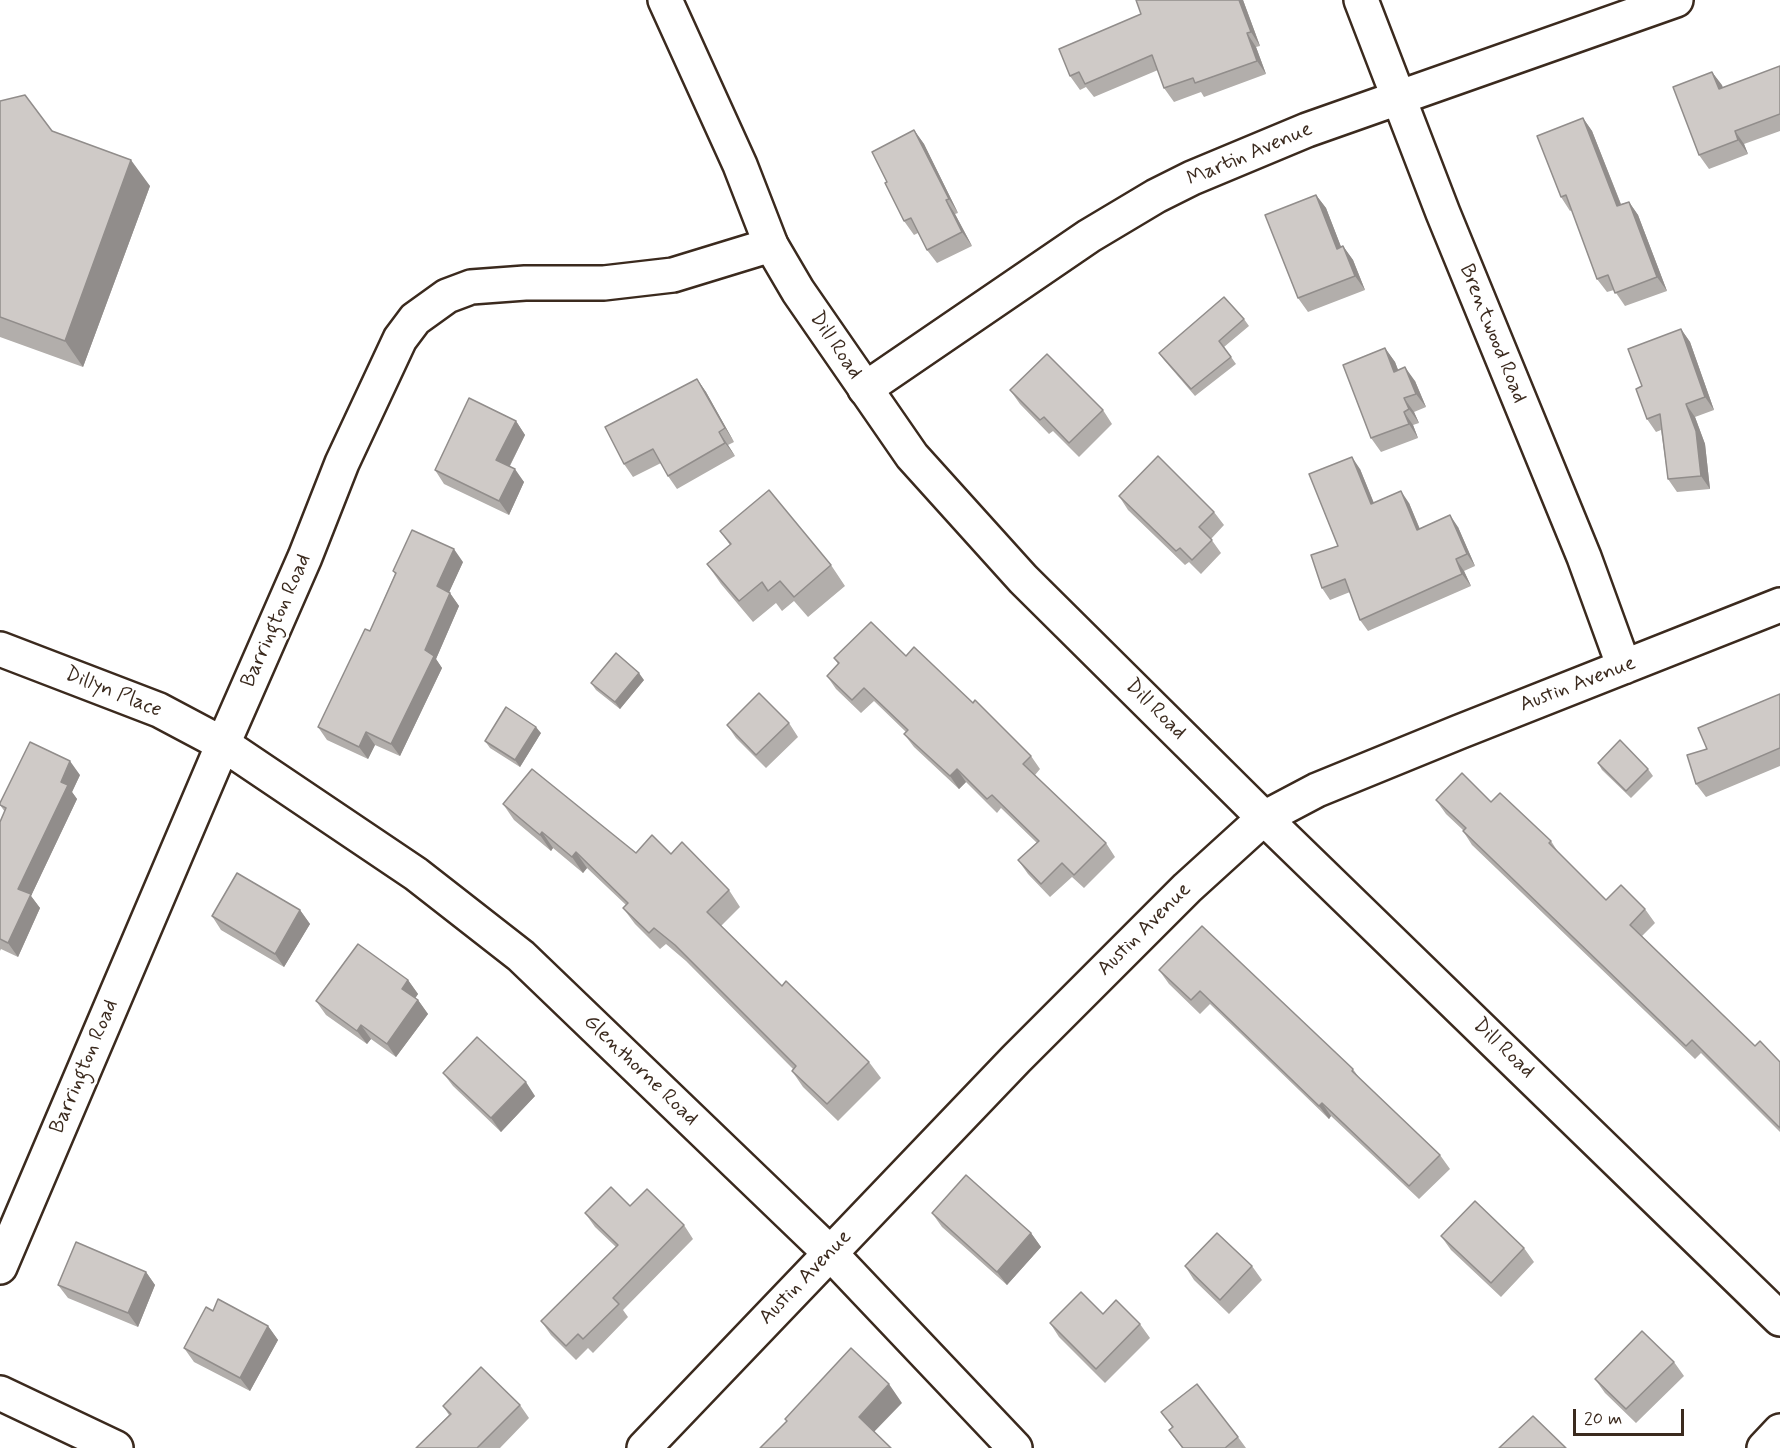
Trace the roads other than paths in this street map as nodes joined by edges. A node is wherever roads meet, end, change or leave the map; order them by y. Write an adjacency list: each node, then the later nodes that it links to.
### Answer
1 (665, 0): 5 (street, Dill Road)
2 (1361, 0): 4 (street, Brentwood Road)
3 (1676, 0): 4 (street, Martin Avenue)
4 (1399, 98): 6 (street, Martin Avenue); 9 (street, Brentwood Road)
5 (771, 245): 6 (street, Dill Road); 10 (street, Barrington Road)
6 (865, 389): 11 (street, Dill Road)
7 (1780, 605): 9 (street, Austin Avenue)
8 (0, 649): 10 (street, Dillyn Place)
9 (1624, 667): 11 (street, Austin Avenue)
10 (223, 744): 12 (street, Glenthorne Road); 13 (street, Barrington Road)
11 (1264, 818): 12 (street, Austin Avenue); 14 (street, Dill Road)
12 (830, 1253): 18 (street, Austin Avenue); 19 (street, Glenthorne Road)
13 (0, 1267)
14 (1780, 1318)
15 (0, 1393): 17 (street)
16 (1780, 1431): 20 (street)
17 (116, 1448)
18 (644, 1448)
19 (1015, 1448)
20 (1764, 1448)

